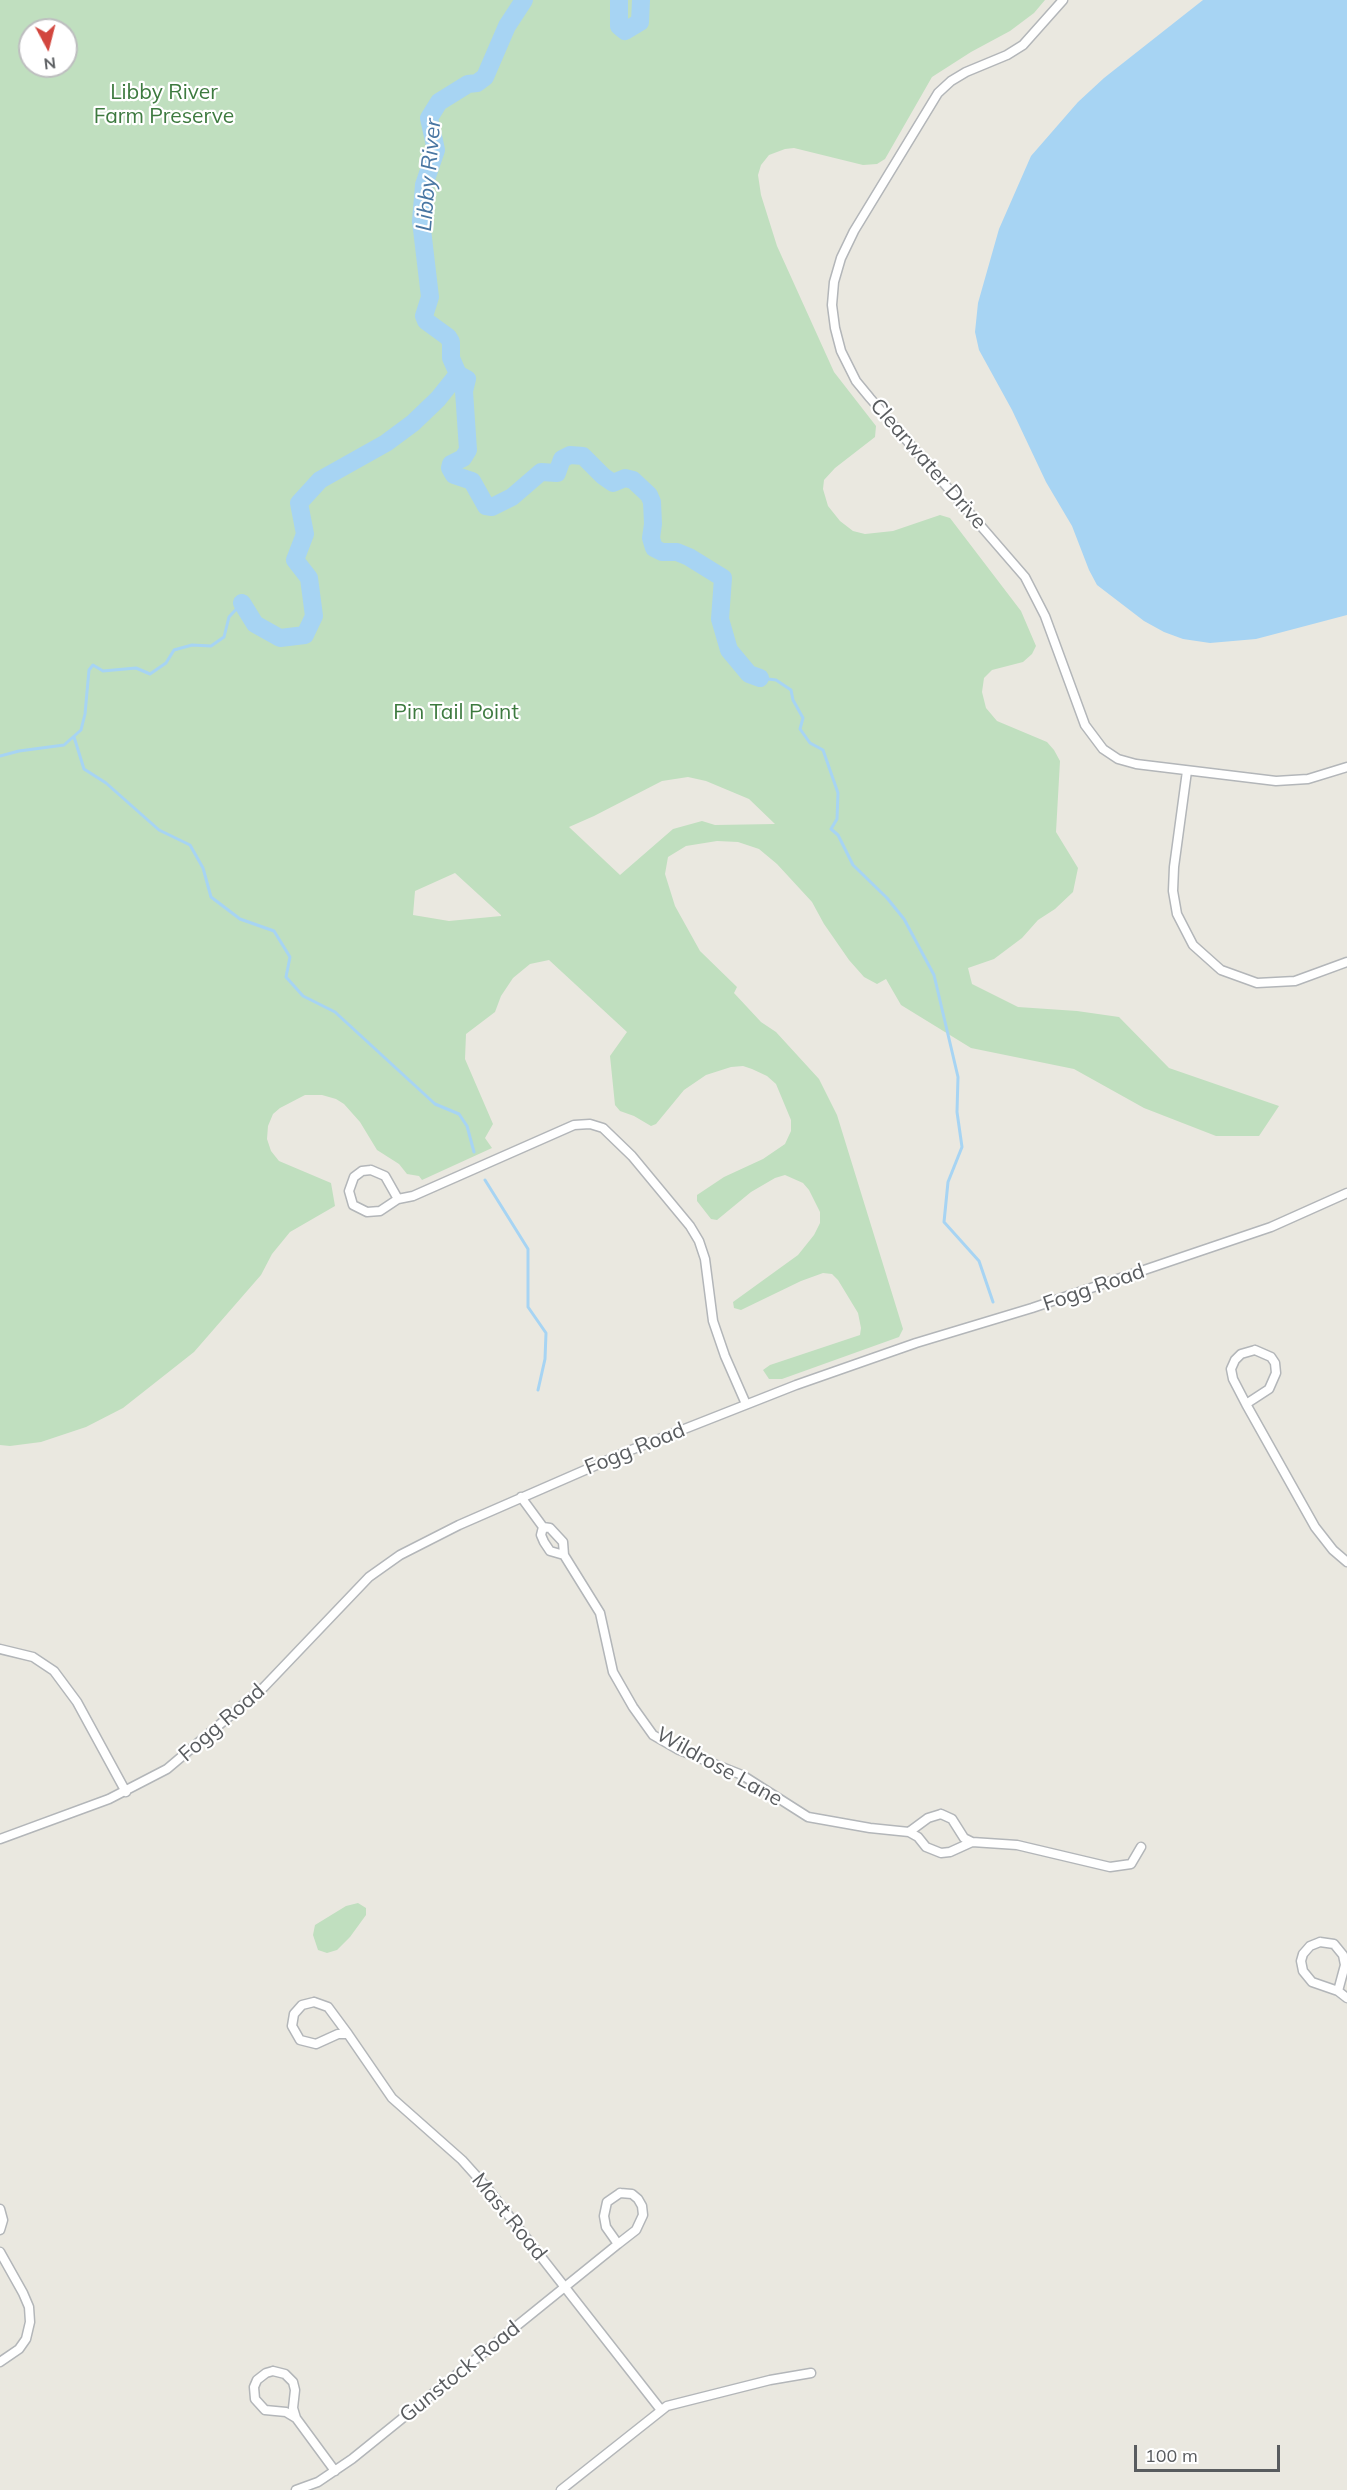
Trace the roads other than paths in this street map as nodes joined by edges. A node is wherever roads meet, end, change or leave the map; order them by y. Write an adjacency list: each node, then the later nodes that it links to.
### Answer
1 (1063, 0): 3 (street, Clearwater Drive)
2 (1347, 767): 3 (street, Clearwater Drive)
3 (1187, 771): 4 (street)
4 (1347, 962)
5 (1347, 1193): 7 (street, Fogg Road)
6 (398, 1199): 6 (street); 7 (street)
7 (746, 1404): 9 (street, Fogg Road)
8 (1246, 1404): 8 (street); 12 (street)
9 (521, 1497): 10 (street, Wildrose Lane); 14 (street, Fogg Road)
10 (543, 1527): 11 (street, Wildrose Lane); 11 (street, Wildrose Lane)
11 (564, 1555): 15 (street, Wildrose Lane)
12 (1347, 1562)
13 (0, 1649): 14 (street)
14 (126, 1792): 16 (street, Fogg Road)
15 (909, 1832): 17 (street); 17 (street)
16 (0, 1839)
17 (972, 1842): 18 (street)
18 (1141, 1847)
19 (1338, 1991): 19 (street); 20 (street)
20 (1347, 1998)
21 (348, 2034): 21 (street, Mast Road); 26 (street, Mast Road)
22 (0, 2209): 23 (street)
23 (0, 2230)
24 (618, 2244): 24 (street, Gunstock Road); 26 (street, Gunstock Road)
25 (0, 2252): 27 (street)
26 (565, 2288): 29 (street, Mast Road); 31 (street, Gunstock Road)
27 (0, 2362)
28 (811, 2373): 29 (street)
29 (661, 2410): 33 (street)
30 (296, 2418): 30 (street); 31 (street)
31 (335, 2471): 32 (street, Gunstock Road)
32 (296, 2490)
33 (561, 2490)

